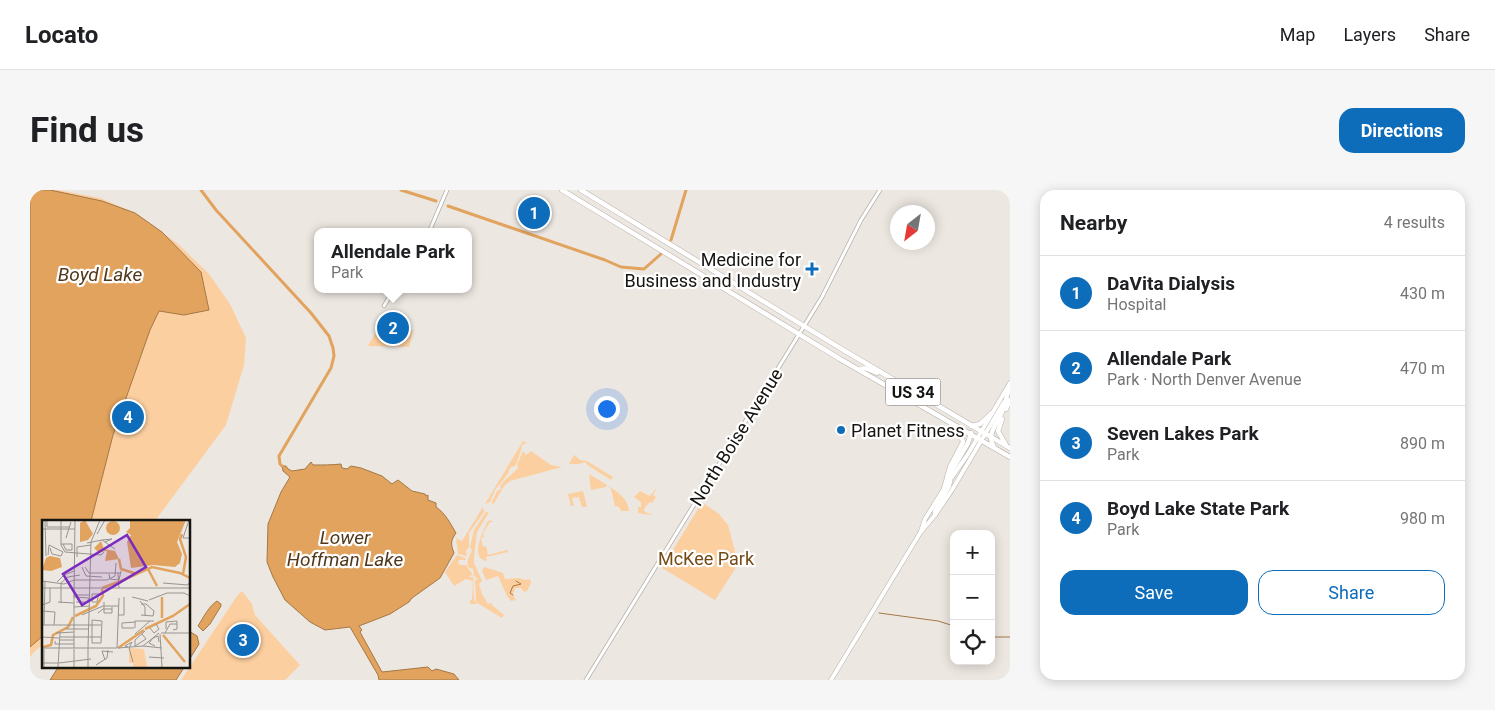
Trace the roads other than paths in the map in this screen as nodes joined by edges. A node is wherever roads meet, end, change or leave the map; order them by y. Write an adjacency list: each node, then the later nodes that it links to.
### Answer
1 (447, 190): 5 (street)
2 (562, 190): 9 (highway, US 34)
3 (582, 190): 8 (highway, US 34)
4 (880, 190): 8 (street, North Boise Avenue)
5 (431, 228)
6 (392, 293): 7 (street)
7 (384, 306)
8 (803, 326): 9 (street, North Boise Avenue); 11 (highway, US 34)
9 (799, 334): 10 (highway, US 34); 29 (street, North Boise Avenue)
10 (859, 370): 11 (highway); 17 (highway, US 34)
11 (892, 379): 16 (highway, US 34)
12 (1010, 384): 14 (highway); 15 (main road)
13 (1010, 392): 14 (main road)
14 (1008, 399): 18 (main road); 20 (highway); 22 (highway)
15 (992, 413): 16 (highway); 18 (main road)
16 (968, 424): 18 (highway, US 34); 19 (highway)
17 (955, 425): 19 (highway, US 34); 26 (highway)
18 (983, 433): 20 (highway, US 34); 21 (main road)
19 (971, 434): 21 (highway, US 34); 25 (highway)
20 (991, 437): 22 (highway, US 34); 23 (highway)
21 (979, 439): 23 (highway, US 34); 25 (main road); 27 (main road)
22 (1008, 447)
23 (995, 448): 24 (highway, US 34)
24 (1010, 457)
25 (951, 478): 26 (main road); 27 (highway)
26 (944, 489): 28 (main road)
27 (935, 515): 28 (main road)
28 (920, 533): 30 (main road)
29 (586, 680)
30 (830, 680)

